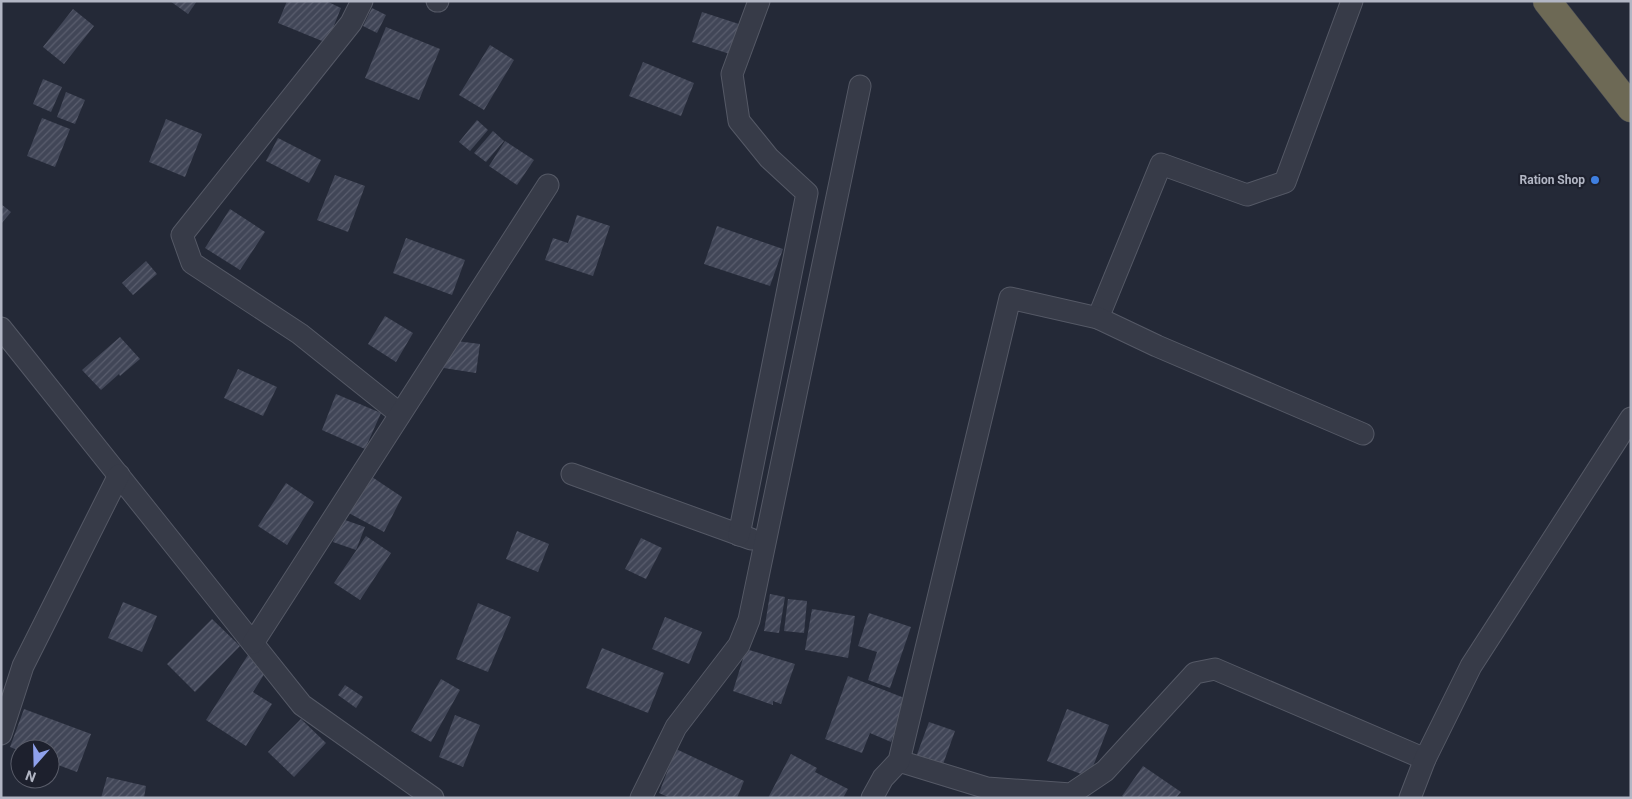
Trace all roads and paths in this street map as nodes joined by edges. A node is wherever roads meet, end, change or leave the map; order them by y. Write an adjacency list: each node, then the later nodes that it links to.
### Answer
1 (362, 1): 10 (street)
2 (759, 1): 15 (street)
3 (1352, 1): 8 (street)
4 (1549, 2): 6 (highway)
5 (860, 86): 16 (street)
6 (1631, 108)
7 (548, 185): 10 (street)
8 (1098, 318): 12 (street); 20 (street)
9 (1, 328): 14 (street)
10 (400, 414): 17 (street)
11 (1631, 418): 19 (street)
12 (1363, 434)
13 (572, 474): 15 (street)
14 (119, 475): 17 (street); 18 (street)
15 (739, 535): 16 (street)
16 (765, 544): 22 (street)
17 (253, 643): 21 (street)
18 (1, 734)
19 (1424, 759): 20 (street); 24 (street)
20 (899, 762): 23 (street)
21 (433, 798)
22 (641, 798)
23 (872, 798)
24 (1410, 798)

